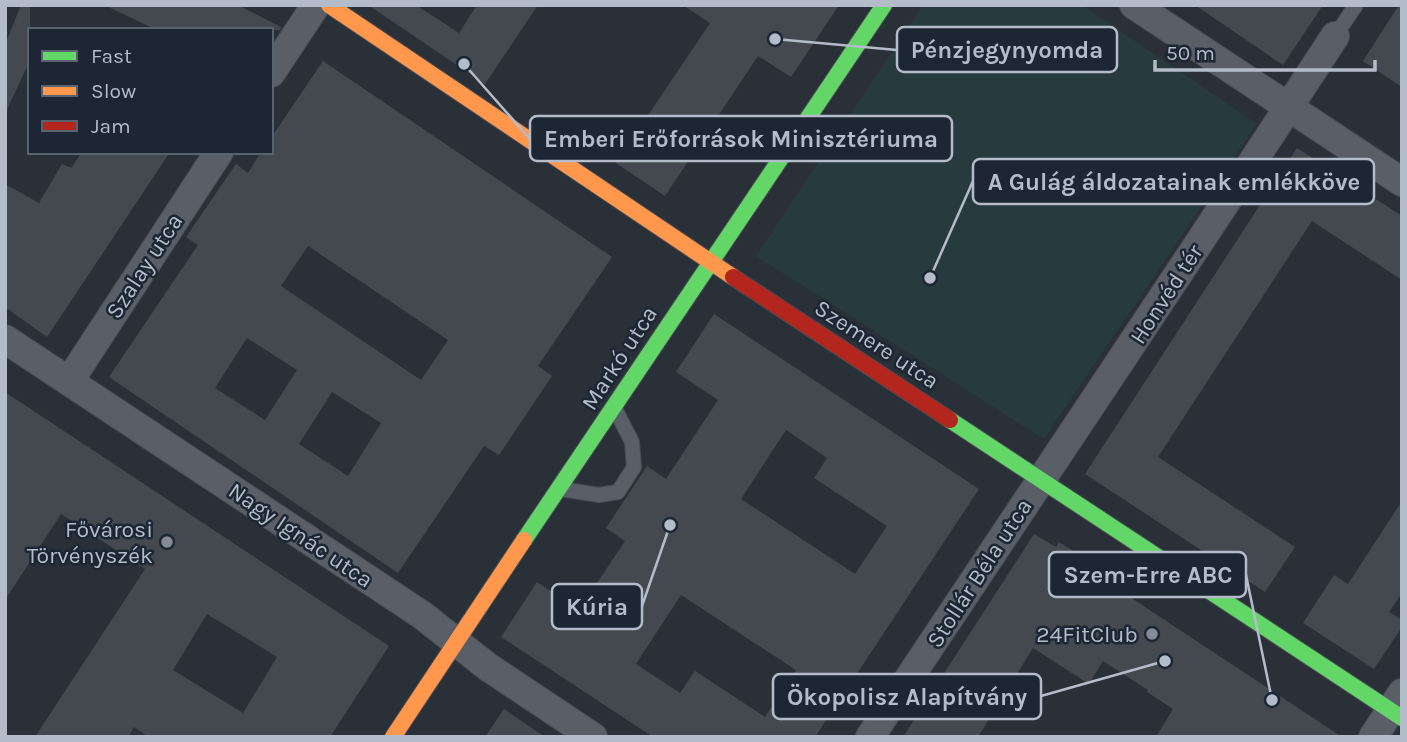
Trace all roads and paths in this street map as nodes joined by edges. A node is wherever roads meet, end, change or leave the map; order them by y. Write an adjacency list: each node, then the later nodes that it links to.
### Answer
1 (316, 5): 7 (street)
2 (329, 5): 11 (street, Szemere utca)
3 (884, 5): 11 (street, Markó utca)
4 (1134, 5): 8 (street)
5 (1356, 5): 6 (lane)
6 (1335, 36): 8 (street)
7 (273, 70)
8 (1288, 107): 10 (street); 15 (street, Honvéd tér)
9 (218, 154): 13 (street, Szalay utca)
10 (1402, 182)
11 (710, 262): 14 (street, Markó utca); 15 (street, Szemere utca)
12 (5, 339): 13 (street, Nagy Ignác utca)
13 (70, 380): 17 (street, Nagy Ignác utca)
14 (614, 407): 16 (street, Markó utca); 16 (lane)
15 (1041, 479): 18 (street, Szemere utca); 21 (street, Stollár Béla utca)
16 (559, 489): 17 (street, Markó utca)
17 (457, 642): 19 (street, Markó utca); 20 (street, Nagy Ignác utca)
18 (1398, 707): 22 (street)
19 (393, 737)
20 (593, 737)
21 (870, 737)
22 (1373, 737)

